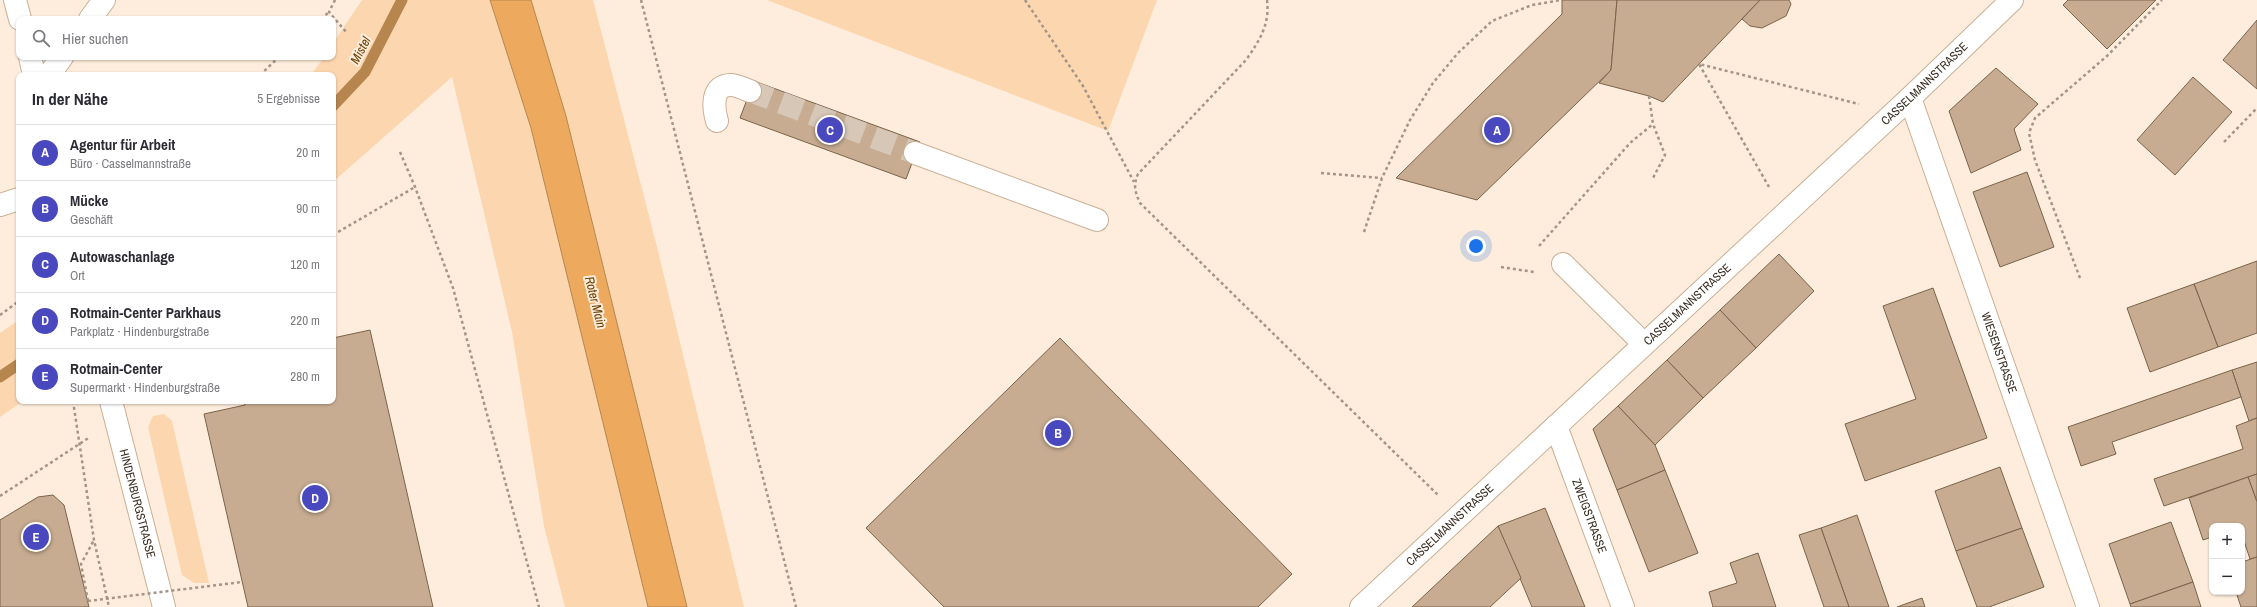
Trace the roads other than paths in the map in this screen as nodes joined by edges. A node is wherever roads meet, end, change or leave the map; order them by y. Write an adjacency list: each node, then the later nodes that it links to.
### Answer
1 (15, 0): 4 (street)
2 (104, 0): 5 (street)
3 (2012, 0): 11 (street, CASSELMANNSTRASSE)
4 (19, 16)
5 (92, 16)
6 (31, 60): 8 (street)
7 (60, 60): 9 (street)
8 (33, 72)
9 (51, 72)
10 (750, 91): 12 (street)
11 (1910, 98): 18 (street, CASSELMANNSTRASSE); 24 (street, WIESENSTRASSE)
12 (717, 121)
13 (916, 153): 16 (street)
14 (16, 200): 15 (street)
15 (0, 205)
16 (1097, 220)
17 (1563, 264): 18 (street)
18 (1644, 344): 20 (street, CASSELMANNSTRASSE)
19 (112, 404): 21 (street, HINDENBURGSTRASSE)
20 (1556, 426): 22 (street, CASSELMANNSTRASSE); 23 (street, ZWEIGSTRASSE)
21 (164, 607)
22 (1361, 607)
23 (1623, 607)
24 (2088, 607)

